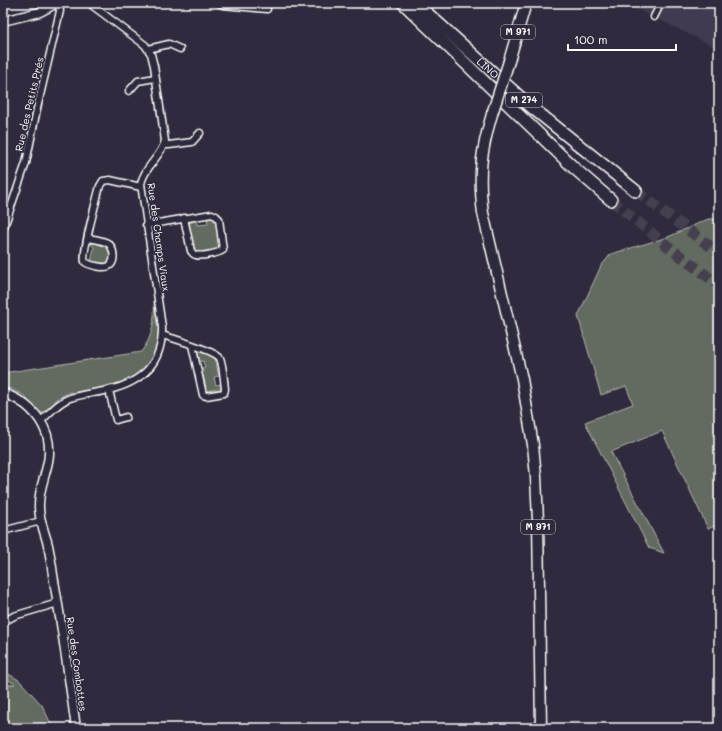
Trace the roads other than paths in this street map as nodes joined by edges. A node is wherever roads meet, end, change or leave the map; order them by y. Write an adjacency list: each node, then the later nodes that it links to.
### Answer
1 (58, 3): 10 (street); 22 (street, Rue des Petits Prés)
2 (89, 3): 11 (street)
3 (219, 3): 8 (street)
4 (403, 3): 19 (highway, LINO / M 274)
5 (416, 3): 18 (highway, LINO / M 274)
6 (526, 3): 35 (main road, M 971, bridge)
7 (661, 3): 9 (street)
8 (267, 9)
9 (654, 17)
10 (3, 21)
11 (148, 49): 12 (street); 13 (street)
12 (180, 49)
13 (155, 78): 14 (street); 16 (street)
14 (129, 91)
15 (200, 133): 16 (street)
16 (164, 145): 17 (street, Rue des Champs Viaux)
17 (141, 187): 21 (street, Rue des Champs Viaux); 23 (street)
18 (636, 191)
19 (611, 200)
20 (184, 218): 20 (street); 21 (street)
21 (146, 225): 24 (street, Rue des Champs Viaux)
22 (3, 230)
23 (88, 238): 23 (street)
24 (162, 335): 25 (street); 26 (street, Rue des Champs Viaux)
25 (192, 345): 25 (street)
26 (109, 390): 28 (street); 29 (street, Rue des Champs Viaux)
27 (3, 393): 29 (street, Rue des Combottes)
28 (126, 417)
29 (41, 421): 30 (street, Rue des Combottes)
30 (41, 521): 31 (street); 32 (street, Rue des Combottes)
31 (3, 531)
32 (58, 603): 33 (street); 34 (street, Rue des Combottes)
33 (3, 622)
34 (76, 728)
35 (541, 728)

